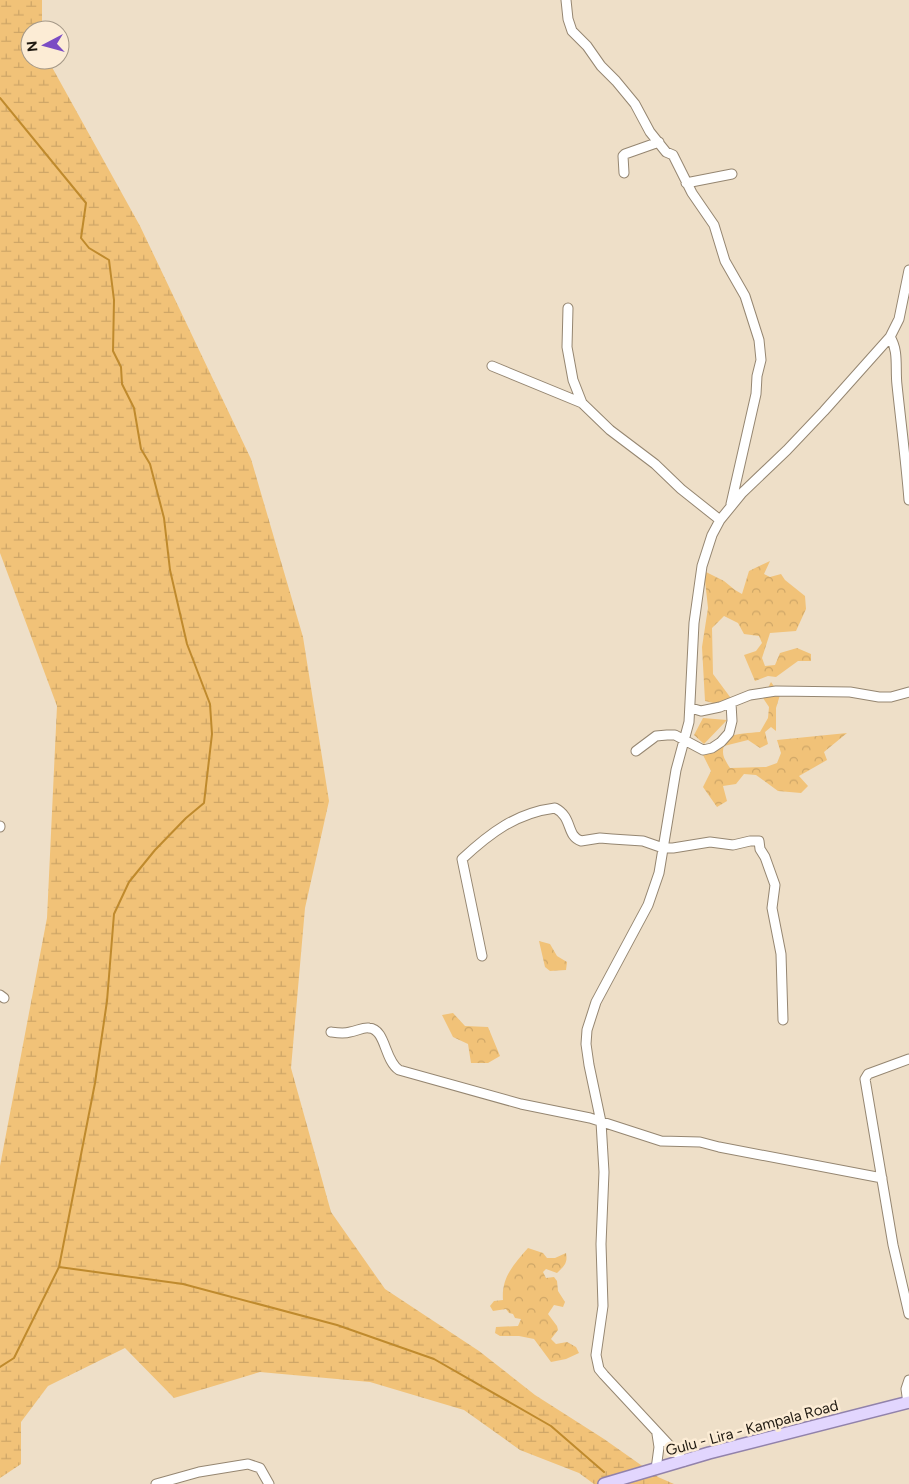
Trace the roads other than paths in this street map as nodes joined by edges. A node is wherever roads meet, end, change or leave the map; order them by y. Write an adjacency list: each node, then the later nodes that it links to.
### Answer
1 (566, 0): 2 (street)
2 (660, 142): 3 (street); 5 (street)
3 (624, 174)
4 (732, 174): 5 (street)
5 (686, 183): 12 (street)
6 (909, 270): 8 (street)
7 (568, 308): 10 (street)
8 (890, 336): 11 (street); 12 (street)
9 (492, 366): 10 (street)
10 (582, 403): 13 (street)
11 (909, 500)
12 (731, 507): 13 (street)
13 (720, 520): 16 (street)
14 (909, 692): 15 (street)
15 (731, 703): 16 (street); 17 (street)
16 (691, 708): 17 (street)
17 (685, 740): 18 (street); 19 (street)
18 (636, 751)
19 (663, 848): 20 (street); 21 (street); 24 (street)
20 (482, 956)
21 (783, 1020)
22 (331, 1032): 24 (street)
23 (909, 1059): 25 (street)
24 (601, 1122): 25 (street); 29 (street)
25 (882, 1178): 26 (street)
26 (909, 1314)
27 (909, 1380): 28 (street)
28 (908, 1402): 30 (main road, Gulu - Lira - Kampala Road)
29 (657, 1434): 30 (street); 31 (street)
30 (684, 1461): 31 (main road, Gulu - Lira - Kampala Road)
31 (656, 1469): 34 (main road, Gulu - Lira - Kampala Road)
32 (156, 1484): 33 (street)
33 (269, 1484)
34 (604, 1484)

